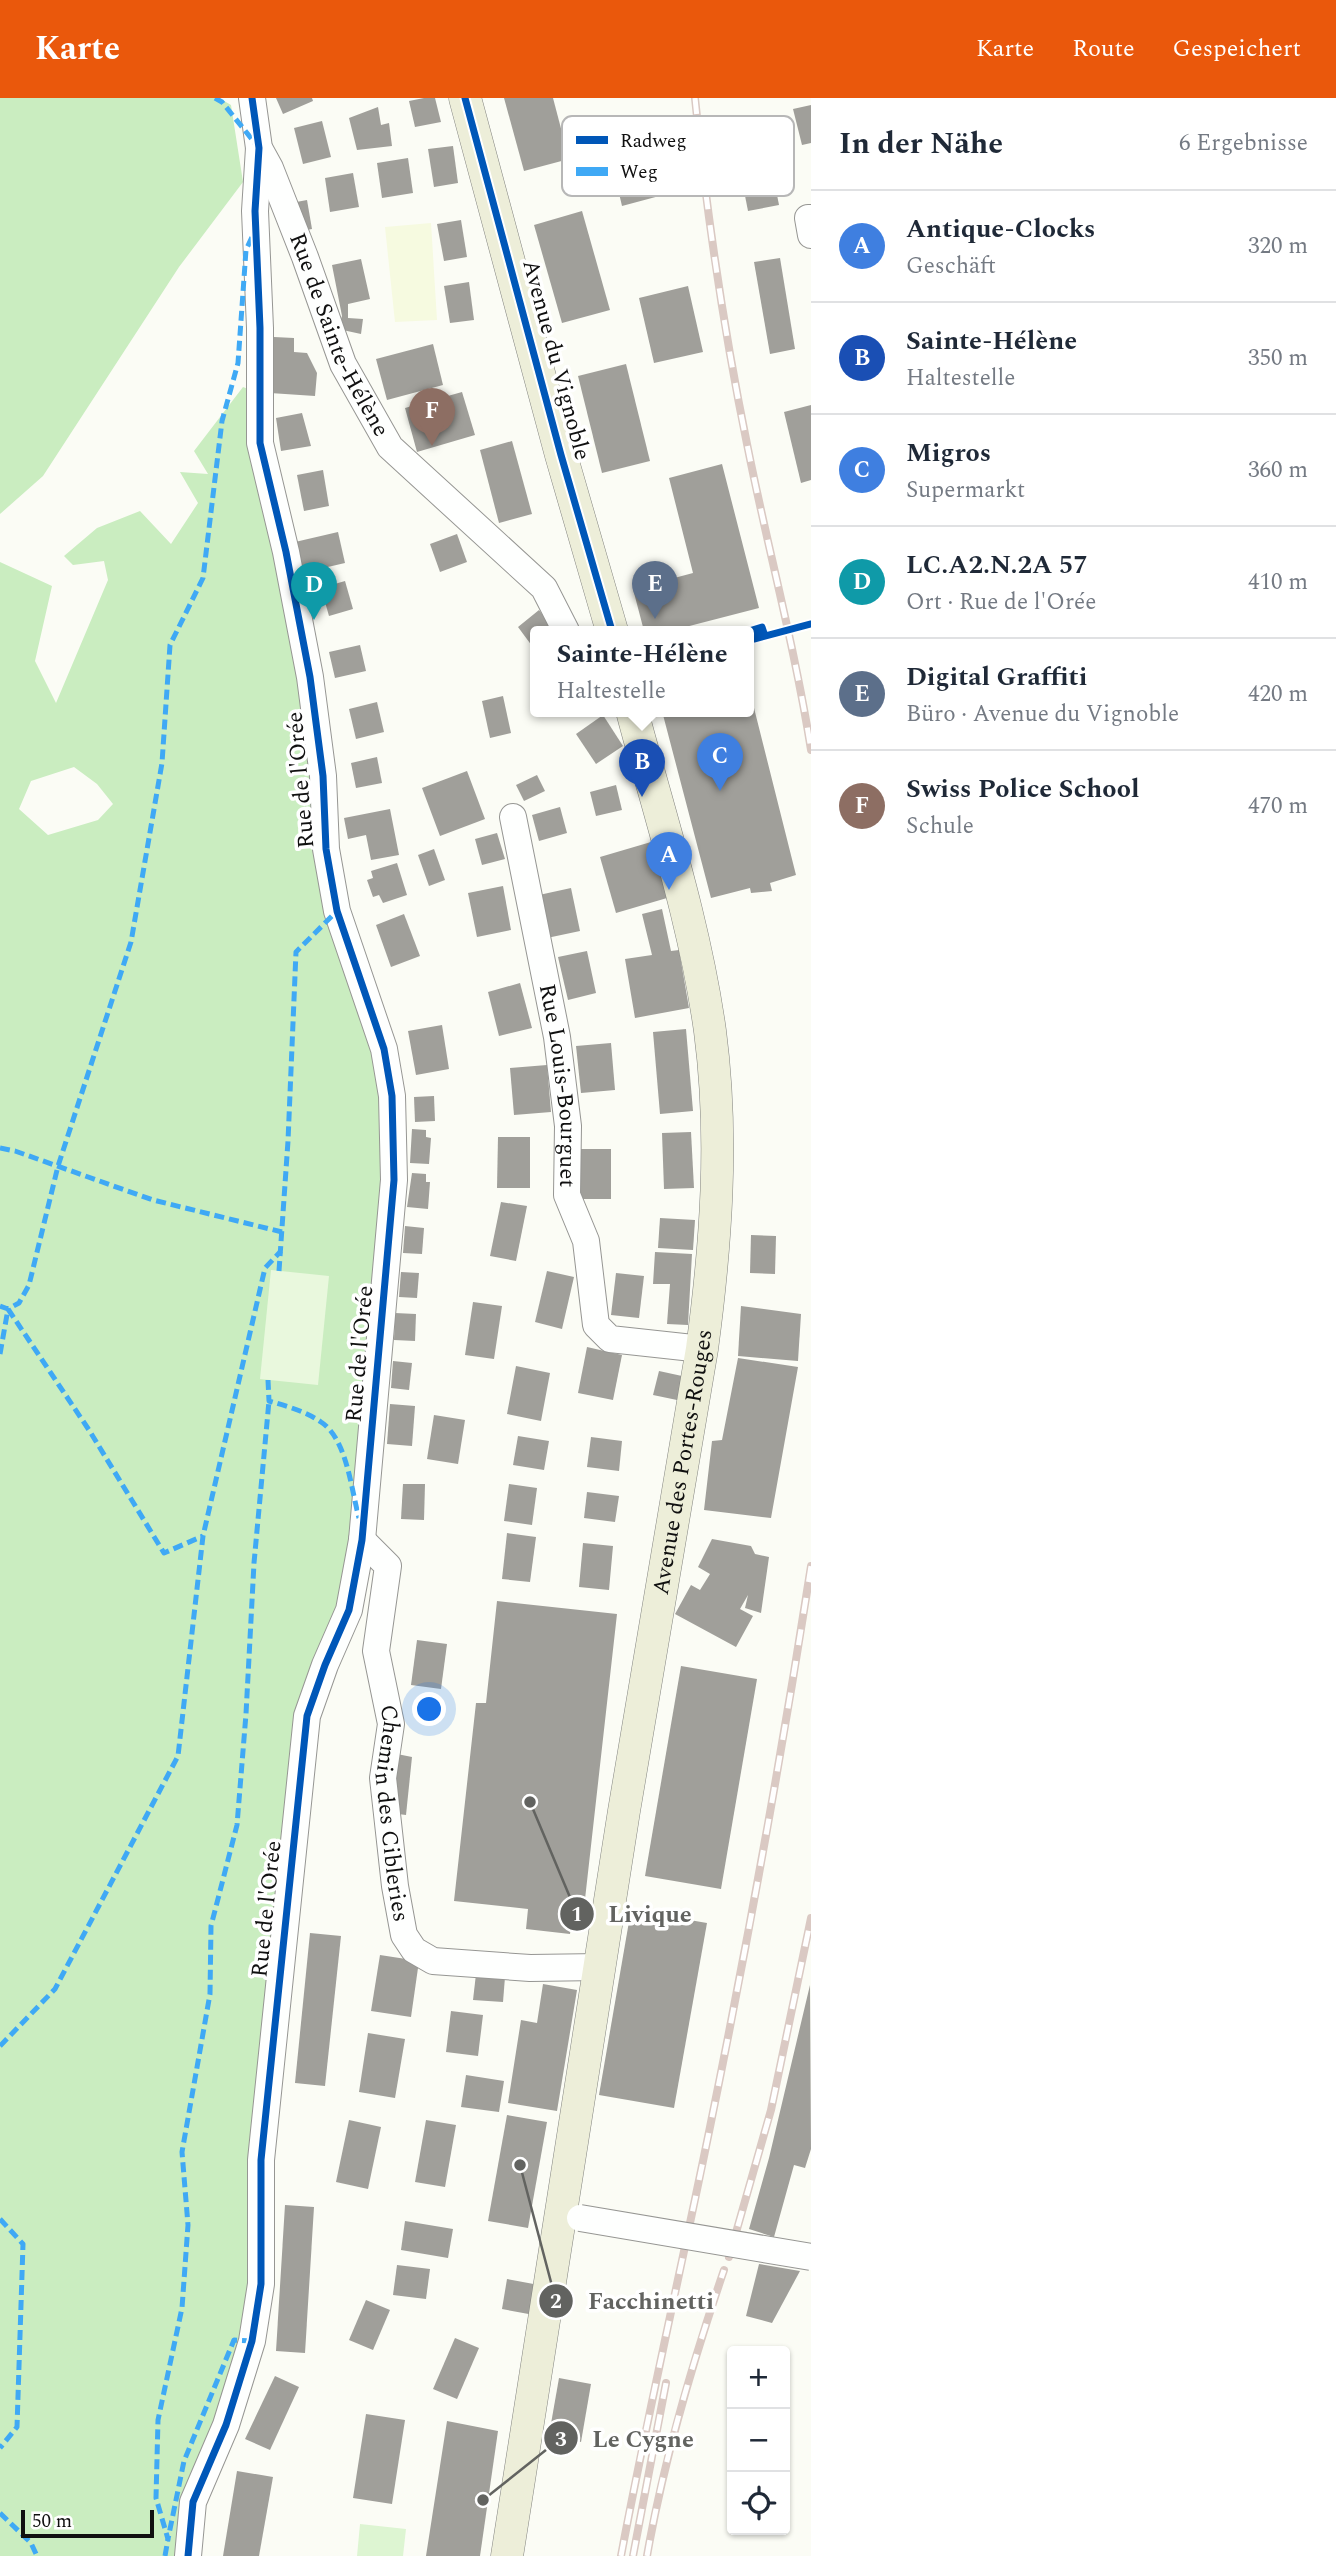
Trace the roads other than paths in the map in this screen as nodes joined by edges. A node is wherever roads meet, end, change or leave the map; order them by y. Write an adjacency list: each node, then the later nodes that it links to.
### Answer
1 (252, 98): 3 (street, Rue de Sainte-Hélène)
2 (465, 98): 7 (main road, Avenue du Vignoble)
3 (259, 148): 6 (street, Rue de Sainte-Hélène); 11 (street, Rue de l'Orée)
4 (811, 218): 5 (street)
5 (811, 235)
6 (563, 626)
7 (611, 626)
8 (634, 717): 10 (main road, Avenue des Portes-Rouges)
9 (513, 817): 10 (street, Rue Louis-Bourguet)
10 (702, 1349): 12 (main road, Avenue des Portes-Rouges)
11 (362, 1540): 12 (street, Chemin des Cibleries); 15 (street, Rue de l'Orée)
12 (600, 1967): 13 (main road, Avenue des Portes-Rouges)
13 (570, 2216): 14 (street, bridge); 16 (main road, Avenue des Portes-Rouges)
14 (811, 2257)
15 (188, 2556)
16 (507, 2556)

